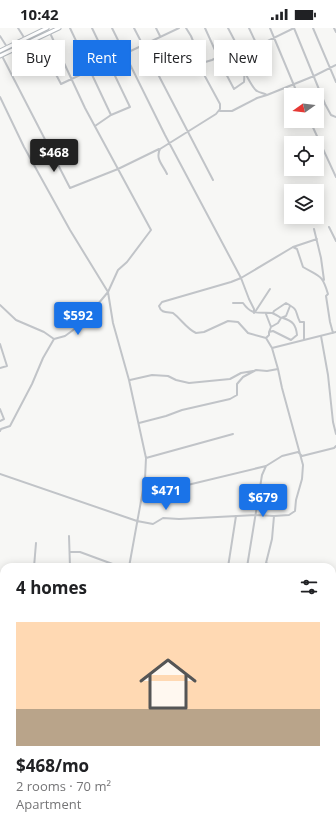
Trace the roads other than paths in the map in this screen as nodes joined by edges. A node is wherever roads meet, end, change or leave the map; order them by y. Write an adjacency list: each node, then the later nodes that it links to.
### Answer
1 (18, 28): 24 (street)
2 (47, 28): 18 (main road)
3 (59, 28): 19 (main road)
4 (70, 28): 25 (street)
5 (92, 28): 26 (street)
6 (112, 28): 27 (street)
7 (134, 28): 28 (street)
8 (156, 28): 22 (street)
9 (179, 28): 22 (street)
10 (186, 28): 30 (street)
11 (205, 28): 35 (street)
12 (228, 28): 31 (street)
13 (249, 28): 32 (street)
14 (270, 28): 23 (street)
15 (294, 28): 23 (street); 50 (street)
16 (313, 28): 40 (street)
17 (334, 28): 20 (street)
18 (41, 29): 24 (main road)
19 (50, 32): 37 (main road); 51 (street)
20 (336, 32)
21 (0, 36): 34 (street)
22 (160, 36): 29 (street)
23 (274, 37): 33 (street); 53 (street)
24 (24, 39): 34 (main road)
25 (76, 40)
26 (98, 40)
27 (118, 40)
28 (140, 40)
29 (152, 40)
30 (193, 40)
31 (234, 40)
32 (255, 40)
33 (268, 40)
34 (7, 47): 36 (main road)
35 (214, 48)
36 (0, 51)
37 (1, 56): 65 (street)
38 (336, 64): 40 (street)
39 (131, 68): 63 (street)
40 (330, 68): 50 (street); 52 (street)
41 (57, 76): 51 (street)
42 (78, 76): 51 (street)
43 (93, 76): 58 (street)
44 (115, 76): 58 (street)
45 (159, 76): 62 (street)
46 (206, 76): 57 (street)
47 (227, 76): 48 (street)
48 (245, 76)
49 (247, 76): 55 (street)
50 (314, 76): 53 (street); 59 (street)
51 (72, 79): 60 (street)
52 (336, 82)
53 (294, 85): 54 (street); 55 (street)
54 (295, 88)
55 (267, 95): 57 (street)
56 (0, 97): 77 (street)
57 (219, 111): 62 (street)
58 (111, 115): 60 (street)
59 (336, 117)
60 (95, 126): 65 (street)
61 (313, 128): 67 (street)
62 (187, 131): 63 (street); 68 (street)
63 (170, 143): 64 (street); 74 (street)
64 (160, 148): 65 (street); 66 (street)
65 (118, 169): 77 (street)
66 (167, 174)
67 (336, 177)
68 (213, 180)
69 (329, 227): 72 (street)
70 (314, 229): 71 (street)
71 (317, 239): 73 (street); 75 (street)
72 (336, 242)
73 (293, 247): 74 (street); 75 (street)
74 (241, 278): 81 (street); 89 (street)
75 (324, 280): 87 (street)
76 (270, 289): 81 (street)
77 (108, 292): 90 (street); 99 (street)
78 (233, 303): 81 (street)
79 (0, 305): 90 (street)
80 (290, 306): 82 (street); 84 (street); 92 (street)
81 (254, 313): 83 (street)
82 (273, 313): 83 (street); 84 (street)
83 (266, 314): 85 (street)
84 (282, 318): 85 (street); 91 (street)
85 (271, 327): 86 (street)
86 (269, 332): 89 (street); 91 (street)
87 (334, 332): 88 (street)
88 (321, 336): 92 (street); 105 (street)
89 (266, 338): 95 (street)
90 (54, 339): 103 (street)
91 (291, 340): 93 (street)
92 (304, 340): 93 (street)
93 (294, 343): 95 (street)
94 (0, 344): 96 (street)
95 (272, 348): 97 (street)
96 (0, 368)
97 (278, 369): 98 (street); 107 (street)
98 (256, 370): 99 (street); 102 (street)
99 (129, 380): 102 (street)
100 (0, 409): 101 (street)
101 (0, 421)
102 (139, 423): 108 (street)
103 (0, 431)
104 (233, 434): 108 (street)
105 (336, 434)
106 (336, 446): 107 (street)
107 (302, 456): 109 (street); 114 (street)
108 (146, 458): 111 (street)
109 (266, 466): 111 (street); 112 (street)
110 (0, 474): 115 (street)
111 (143, 493): 115 (street)
112 (256, 515): 113 (street); 114 (street); 124 (street)
113 (236, 516): 115 (street); 123 (street)
114 (274, 516): 125 (street)
115 (137, 521): 122 (street)
116 (69, 536): 118 (street)
117 (36, 543): 119 (street)
118 (70, 552): 120 (street); 121 (street)
119 (34, 563)
120 (70, 563)
121 (110, 563)
122 (130, 563)
123 (229, 563)
124 (248, 563)
125 (266, 563)

